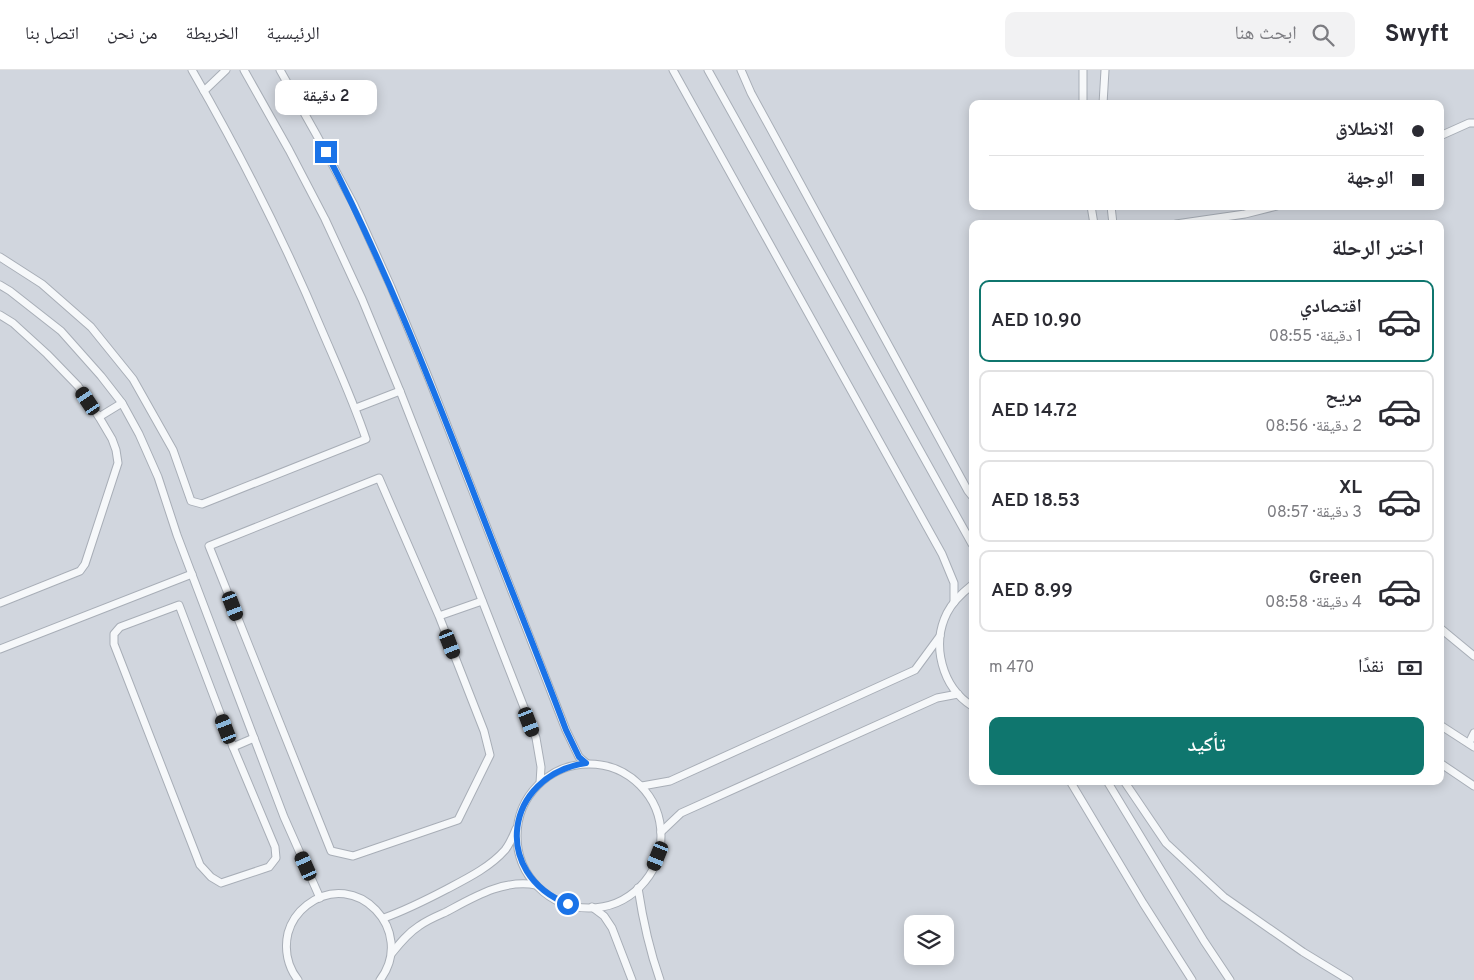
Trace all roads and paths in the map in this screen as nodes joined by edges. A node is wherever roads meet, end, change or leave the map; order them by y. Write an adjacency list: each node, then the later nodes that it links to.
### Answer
1 (192, 70): 10 (lane)
2 (226, 70): 10 (lane)
3 (244, 70): 20 (lane)
4 (280, 70): 43 (lane)
5 (673, 70): 29 (lane)
6 (708, 70): 25 (lane)
7 (741, 70): 24 (lane)
8 (1083, 70): 11 (lane)
9 (1105, 70): 12 (lane)
10 (204, 91): 22 (lane)
11 (1083, 100)
12 (1103, 100)
13 (1474, 122): 14 (lane)
14 (1444, 134)
15 (1260, 210): 16 (lane)
16 (1203, 220)
17 (0, 257): 22 (lane)
18 (0, 285): 21 (lane)
19 (0, 315): 23 (lane)
20 (400, 391): 22 (lane); 28 (lane)
21 (122, 403): 23 (lane); 26 (lane)
22 (356, 408)
23 (99, 416): 30 (lane)
24 (969, 492)
25 (969, 539)
26 (192, 574): 34 (lane); 40 (lane)
27 (969, 587): 29 (lane)
28 (482, 601): 31 (lane); 45 (lane)
29 (954, 602): 33 (lane)
30 (0, 603)
31 (439, 616): 31 (lane)
32 (1444, 631): 35 (lane)
33 (940, 636): 36 (lane); 49 (lane)
34 (0, 649)
35 (1474, 656)
36 (958, 694): 37 (lane); 52 (lane)
37 (969, 703)
38 (1444, 728): 41 (lane)
39 (1474, 732): 41 (lane)
40 (254, 738): 42 (lane); 55 (lane)
41 (1471, 745)
42 (233, 747): 42 (lane)
43 (586, 763): 45 (lane); 49 (lane)
44 (1444, 766): 50 (lane)
45 (540, 783): 51 (lane)
46 (1072, 785): 63 (lane)
47 (1109, 785): 64 (lane)
48 (1127, 785): 65 (lane)
49 (642, 786): 52 (lane)
50 (1474, 786)
51 (518, 827): 53 (lane); 57 (lane)
52 (661, 832): 54 (lane)
53 (536, 885): 56 (lane); 58 (lane)
54 (638, 888): 56 (lane); 62 (lane)
55 (320, 898): 57 (lane); 59 (lane)
56 (592, 908): 61 (lane)
57 (384, 918): 58 (lane)
58 (392, 953): 60 (lane)
59 (298, 980)
60 (380, 980)
61 (632, 980)
62 (660, 980)
63 (1192, 980)
64 (1230, 980)
65 (1349, 980)

